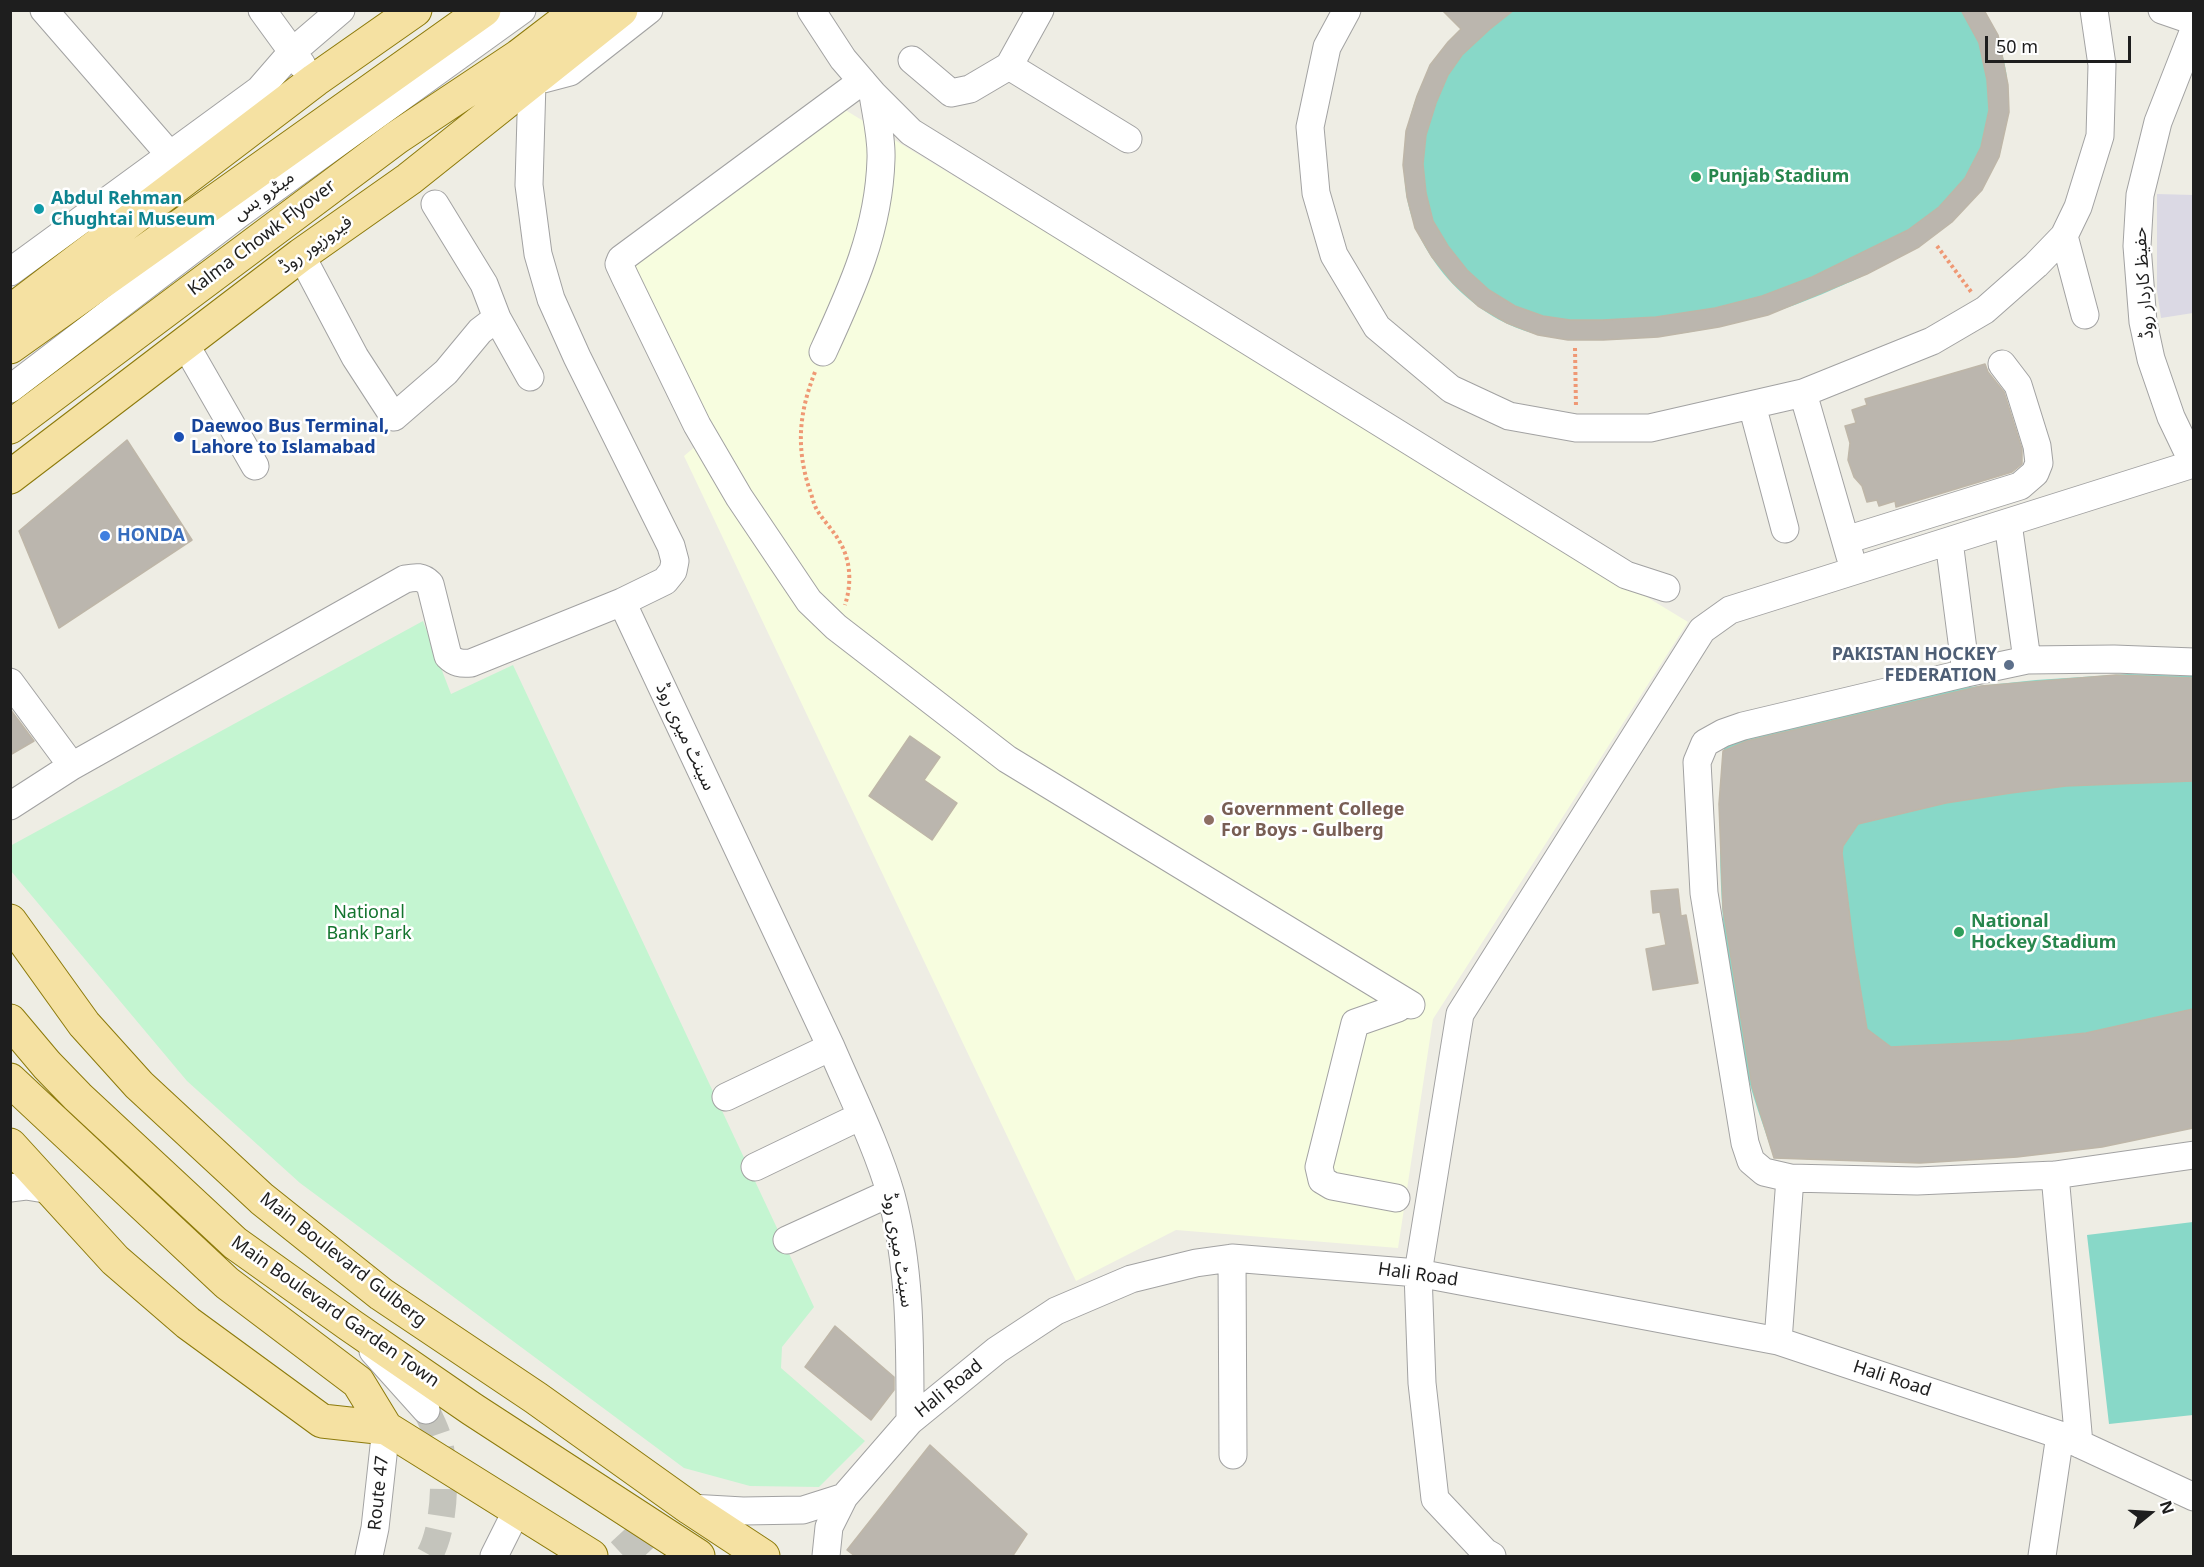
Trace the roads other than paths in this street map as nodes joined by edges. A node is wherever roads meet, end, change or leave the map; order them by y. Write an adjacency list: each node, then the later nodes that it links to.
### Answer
1 (44, 10): 24 (street)
2 (262, 10): 17 (street)
3 (341, 10): 17 (street)
4 (415, 10): 21 (main road)
5 (484, 10): 33 (main road)
6 (522, 10): 37 (street, میٹرو بس)
7 (579, 10): 20 (main road, فیروزپور روڈ)
8 (621, 10): 20 (main road, فیروزپور روڈ)
9 (649, 10): 20 (street)
10 (811, 10): 22 (street)
11 (1040, 10): 19 (street)
12 (1347, 10): 39 (street)
13 (2094, 10): 26 (street)
14 (2163, 10): 15 (street)
15 (2193, 21)
16 (2193, 30): 41 (street, حفیظ کاردار روڈ)
17 (292, 52): 21 (street); 24 (street)
18 (912, 60): 19 (street)
19 (1009, 66): 23 (street)
20 (525, 69): 27 (main road, فیروزپور روڈ); 40 (main road, Kalma Chowk Flyover); 50 (street)
21 (315, 81): 29 (main road)
22 (868, 88): 34 (street); 49 (street); 71 (street)
23 (1128, 139)
24 (170, 155): 28 (street)
25 (435, 204): 31 (street)
26 (2064, 236): 30 (street); 38 (street)
27 (301, 255): 31 (street); 32 (main road, فیروزپور روڈ)
28 (10, 272)
29 (10, 312)
30 (2085, 315)
31 (497, 318): 36 (street)
32 (185, 344): 42 (street); 43 (main road, فیروزپور روڈ)
33 (10, 346)
34 (823, 352)
35 (2002, 364): 46 (street)
36 (530, 377)
37 (10, 389)
38 (1803, 393): 39 (street); 46 (street)
39 (1752, 405): 45 (street)
40 (10, 427)
41 (2193, 465): 44 (street)
42 (255, 466)
43 (10, 477)
44 (2008, 523): 47 (street); 51 (street)
45 (1785, 529)
46 (1846, 540): 48 (street)
47 (1949, 541): 48 (street); 53 (street)
48 (1855, 571): 74 (street)
49 (1666, 588)
50 (622, 602): 55 (street); 59 (street, سینٹ میری روڈ)
51 (2027, 660): 52 (street); 53 (street)
52 (2193, 662)
53 (1966, 673): 67 (street)
54 (10, 682): 55 (street)
55 (72, 766): 56 (street)
56 (10, 806)
57 (11, 923): 85 (main road, Main Boulevard Gulberg)
58 (10, 1021): 75 (main road, Main Boulevard Garden Town)
59 (831, 1047): 61 (street); 62 (street, سینٹ میری روڈ)
60 (10, 1080): 80 (main road, Main Boulevard Garden Town)
61 (726, 1097)
62 (861, 1116): 65 (street); 70 (street, سینٹ میری روڈ)
63 (10, 1145): 69 (main road)
64 (2193, 1155): 66 (street)
65 (755, 1167)
66 (2055, 1175): 67 (street); 81 (street)
67 (1790, 1178): 76 (street)
68 (10, 1188): 69 (street)
69 (51, 1190): 80 (main road)
70 (890, 1193): 72 (street); 79 (street, سینٹ میری روڈ)
71 (1396, 1198)
72 (787, 1240)
73 (1232, 1258): 74 (street, Hali Road); 79 (street, Hali Road); 82 (street)
74 (1418, 1273): 76 (street, Hali Road); 94 (street)
75 (350, 1326): 77 (main road, Main Boulevard Garden Town); 78 (street)
76 (1778, 1341): 81 (street, Hali Road)
77 (472, 1409): 87 (main road); 91 (main road, Main Boulevard Garden Town)
78 (426, 1410)
79 (910, 1421): 83 (street, Hali Road)
80 (386, 1428): 86 (main road); 88 (street, Route 47)
81 (2070, 1440): 84 (street, Hali Road); 95 (street)
82 (1233, 1455)
83 (844, 1497): 85 (street); 93 (street, Hali Road)
84 (2193, 1497)
85 (690, 1508): 92 (main road, Main Boulevard Gulberg)
86 (517, 1510): 89 (street); 90 (main road)
87 (623, 1532)
88 (369, 1557)
89 (495, 1557)
90 (591, 1557)
91 (698, 1557)
92 (763, 1557)
93 (826, 1557)
94 (1492, 1557)
95 (2042, 1557)

